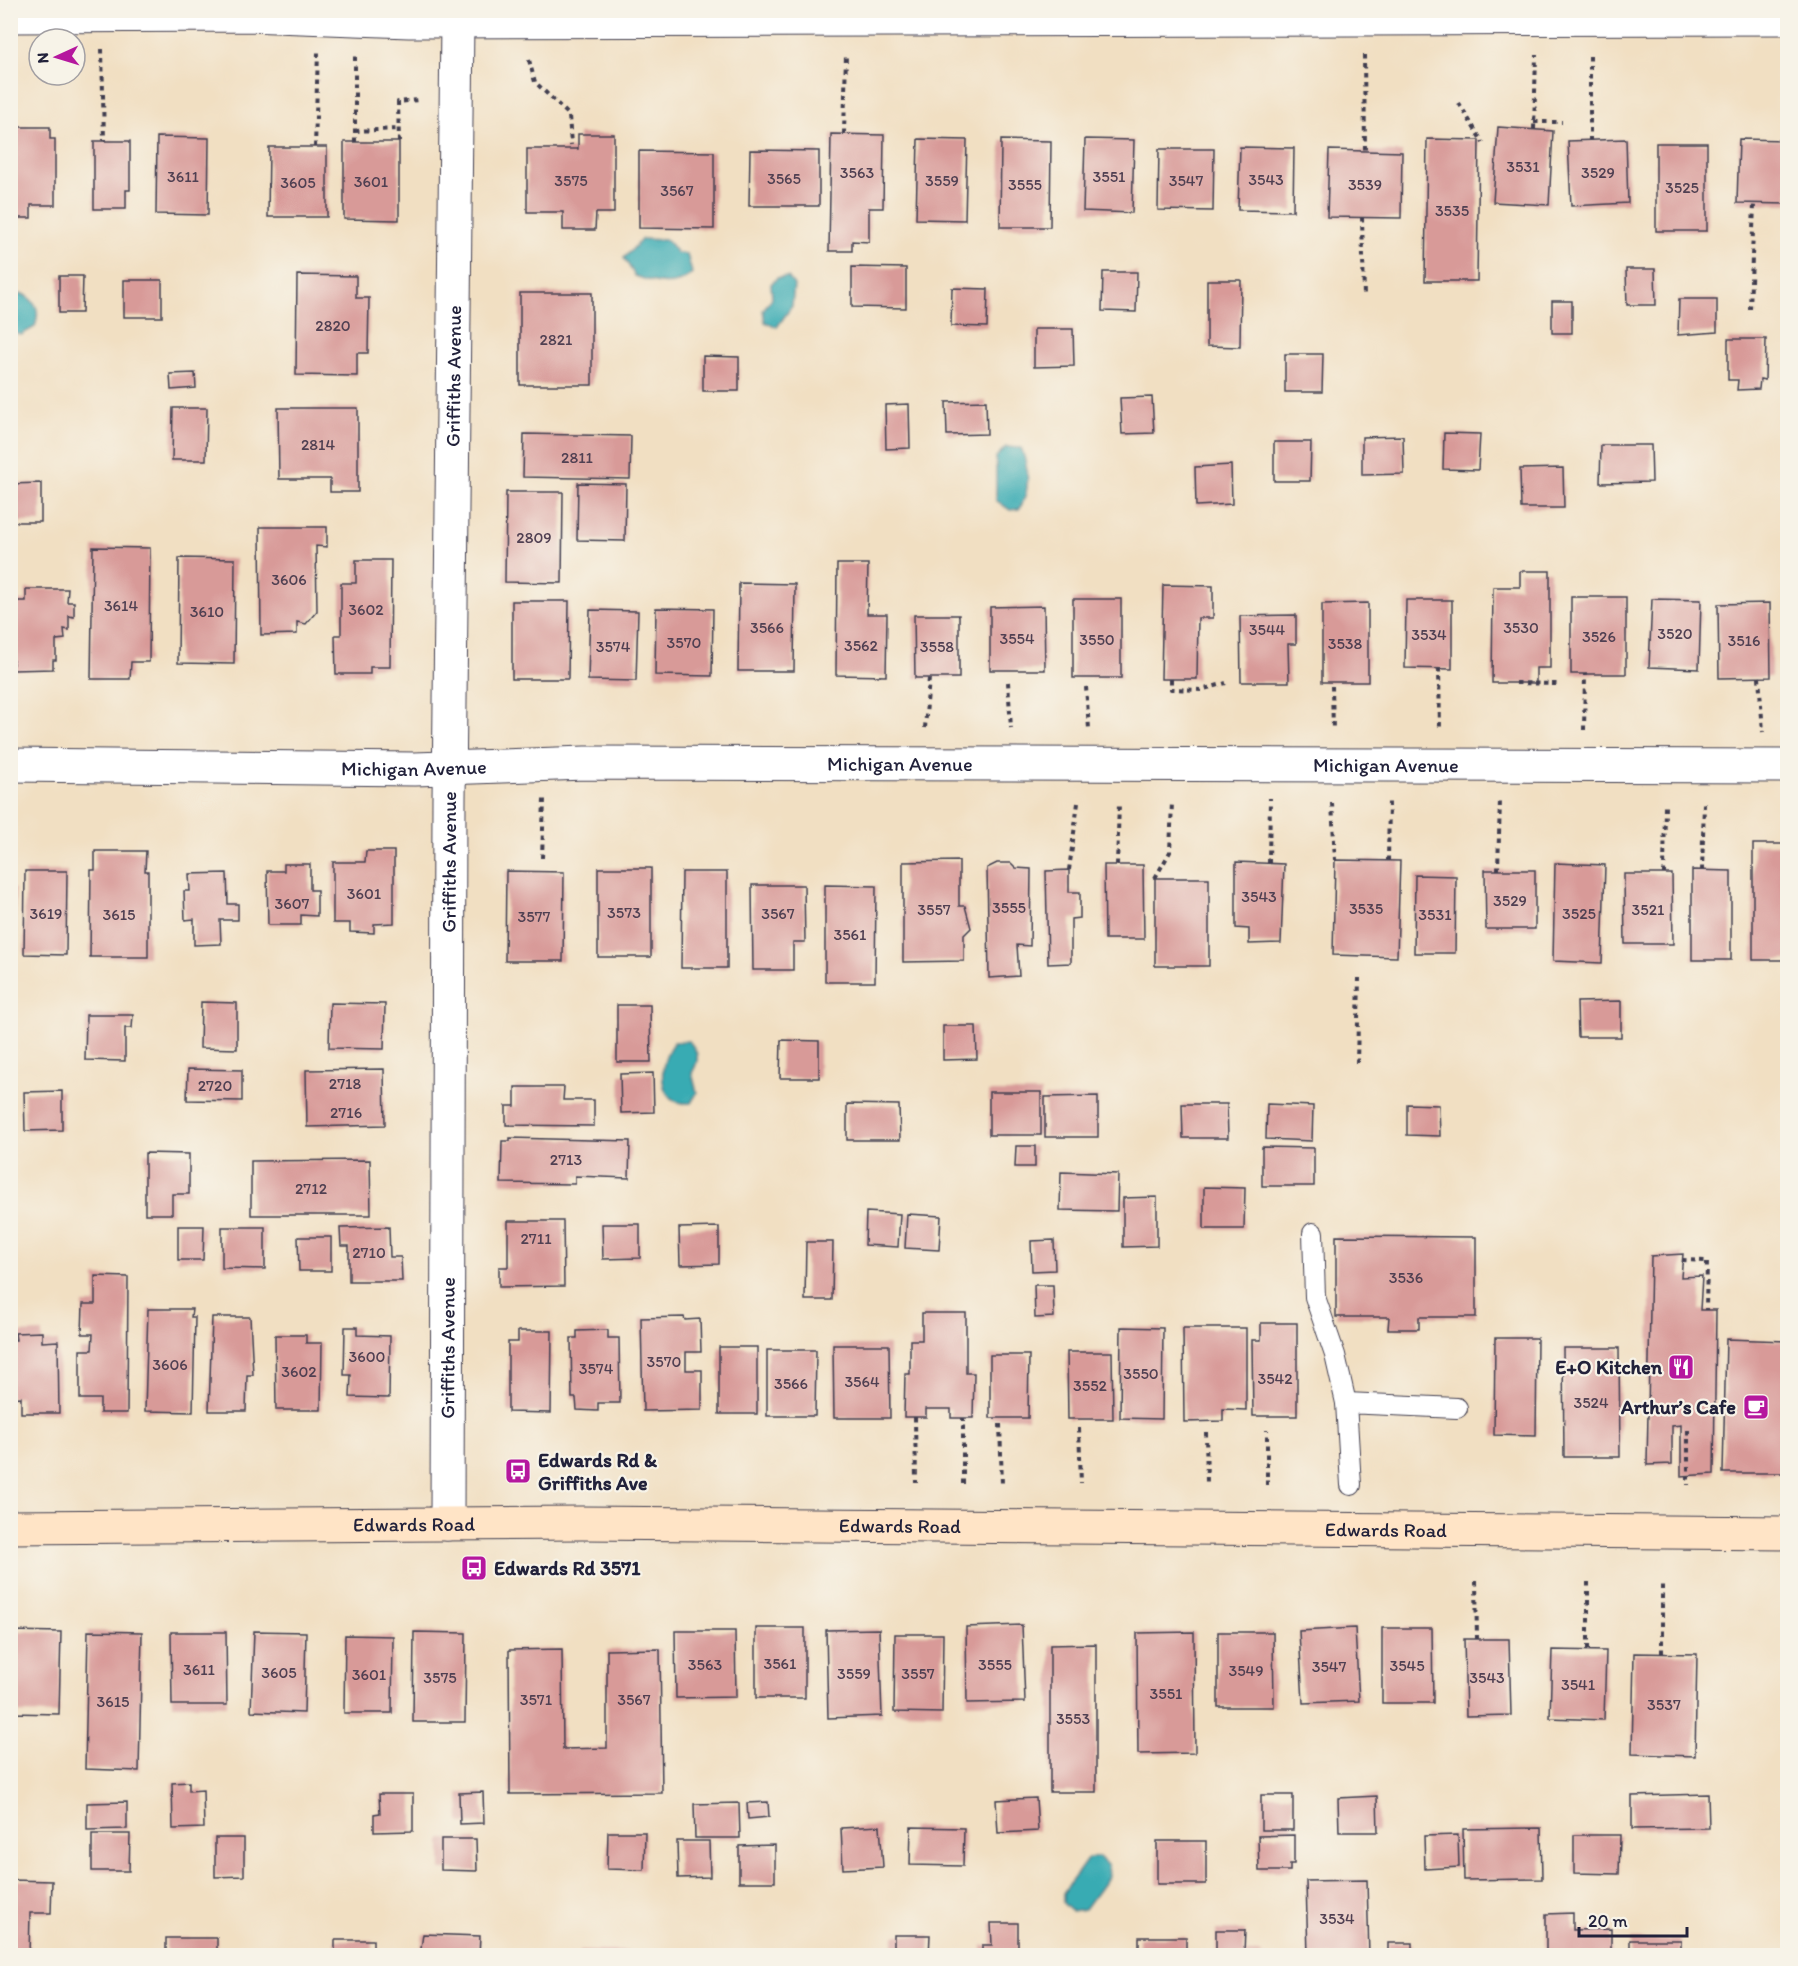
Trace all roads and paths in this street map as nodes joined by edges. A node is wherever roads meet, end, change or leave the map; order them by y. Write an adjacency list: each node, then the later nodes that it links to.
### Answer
1 (247, 13): 3 (street); 4 (street)
2 (10, 16): 3 (street)
3 (104, 16): 21 (path)
4 (316, 17): 5 (street); 27 (path)
5 (354, 18): 7 (street); 19 (path)
6 (1788, 18): 7 (street)
7 (457, 20): 54 (street, Griffiths Avenue)
8 (846, 54): 20 (path)
9 (1364, 55): 28 (path)
10 (1536, 55): 15 (path)
11 (1590, 56): 22 (path)
12 (529, 60): 26 (path)
13 (418, 100): 17 (path)
14 (1459, 103): 25 (path)
15 (1534, 122): 16 (path); 18 (path)
16 (1562, 122)
17 (399, 129): 19 (path); 24 (path)
18 (1534, 129)
19 (355, 131): 23 (path)
20 (844, 134)
21 (104, 141)
22 (1590, 141)
23 (355, 142)
24 (399, 142)
25 (1483, 143)
26 (571, 145)
27 (315, 147)
28 (1365, 151)
29 (1754, 204): 32 (path)
30 (1362, 217): 31 (path)
31 (1364, 297)
32 (1750, 309)
33 (1439, 668): 45 (path)
34 (1585, 674): 46 (path)
35 (1759, 677): 47 (path)
36 (929, 678): 43 (path)
37 (1171, 679): 39 (path)
38 (1008, 682): 51 (path)
39 (1226, 683)
40 (1516, 683): 41 (path)
41 (1557, 684)
42 (1332, 686): 44 (path)
43 (925, 735)
44 (1333, 737)
45 (1440, 737)
46 (1584, 737)
47 (1763, 738)
48 (1390, 764): 52 (street, Michigan Avenue); 53 (street, Michigan Avenue); 64 (path)
49 (10, 765): 54 (street, Michigan Avenue)
50 (546, 765): 51 (street, Michigan Avenue); 54 (street, Michigan Avenue); 62 (path)
51 (1013, 765): 52 (street, Michigan Avenue)
52 (1270, 766): 65 (path)
53 (1788, 766)
54 (451, 768): 94 (street, Griffiths Avenue)
55 (1500, 800): 68 (path)
56 (1172, 802): 71 (path)
57 (1078, 803): 67 (path)
58 (1119, 803): 66 (path)
59 (1332, 803): 63 (path)
60 (1704, 803): 69 (path)
61 (1665, 804): 70 (path)
62 (542, 858)
63 (1335, 860)
64 (1388, 861)
65 (1269, 863)
66 (1118, 865)
67 (1069, 870)
68 (1498, 870)
69 (1702, 871)
70 (1665, 874)
71 (1155, 878)
72 (1359, 978): 73 (path)
73 (1357, 1063)
74 (1313, 1233): 77 (lane)
75 (1682, 1260): 76 (path)
76 (1706, 1310)
77 (1346, 1403): 78 (lane); 92 (lane)
78 (1457, 1408)
79 (915, 1417): 86 (path)
80 (963, 1418): 88 (path)
81 (1000, 1424): 89 (path)
82 (1079, 1428): 87 (path)
83 (1267, 1430): 91 (path)
84 (1688, 1430): 93 (path)
85 (1206, 1432): 90 (path)
86 (916, 1483)
87 (1081, 1483)
88 (963, 1484)
89 (1002, 1484)
90 (1207, 1485)
91 (1267, 1485)
92 (1351, 1485)
93 (1688, 1485)
94 (447, 1524): 95 (main road, Edwards Road); 96 (main road, Edwards Road)
95 (10, 1527)
96 (1788, 1533)
97 (1476, 1581): 100 (path)
98 (1587, 1582): 101 (path)
99 (1662, 1584): 102 (path)
100 (1477, 1639)
101 (1587, 1651)
102 (1662, 1653)

